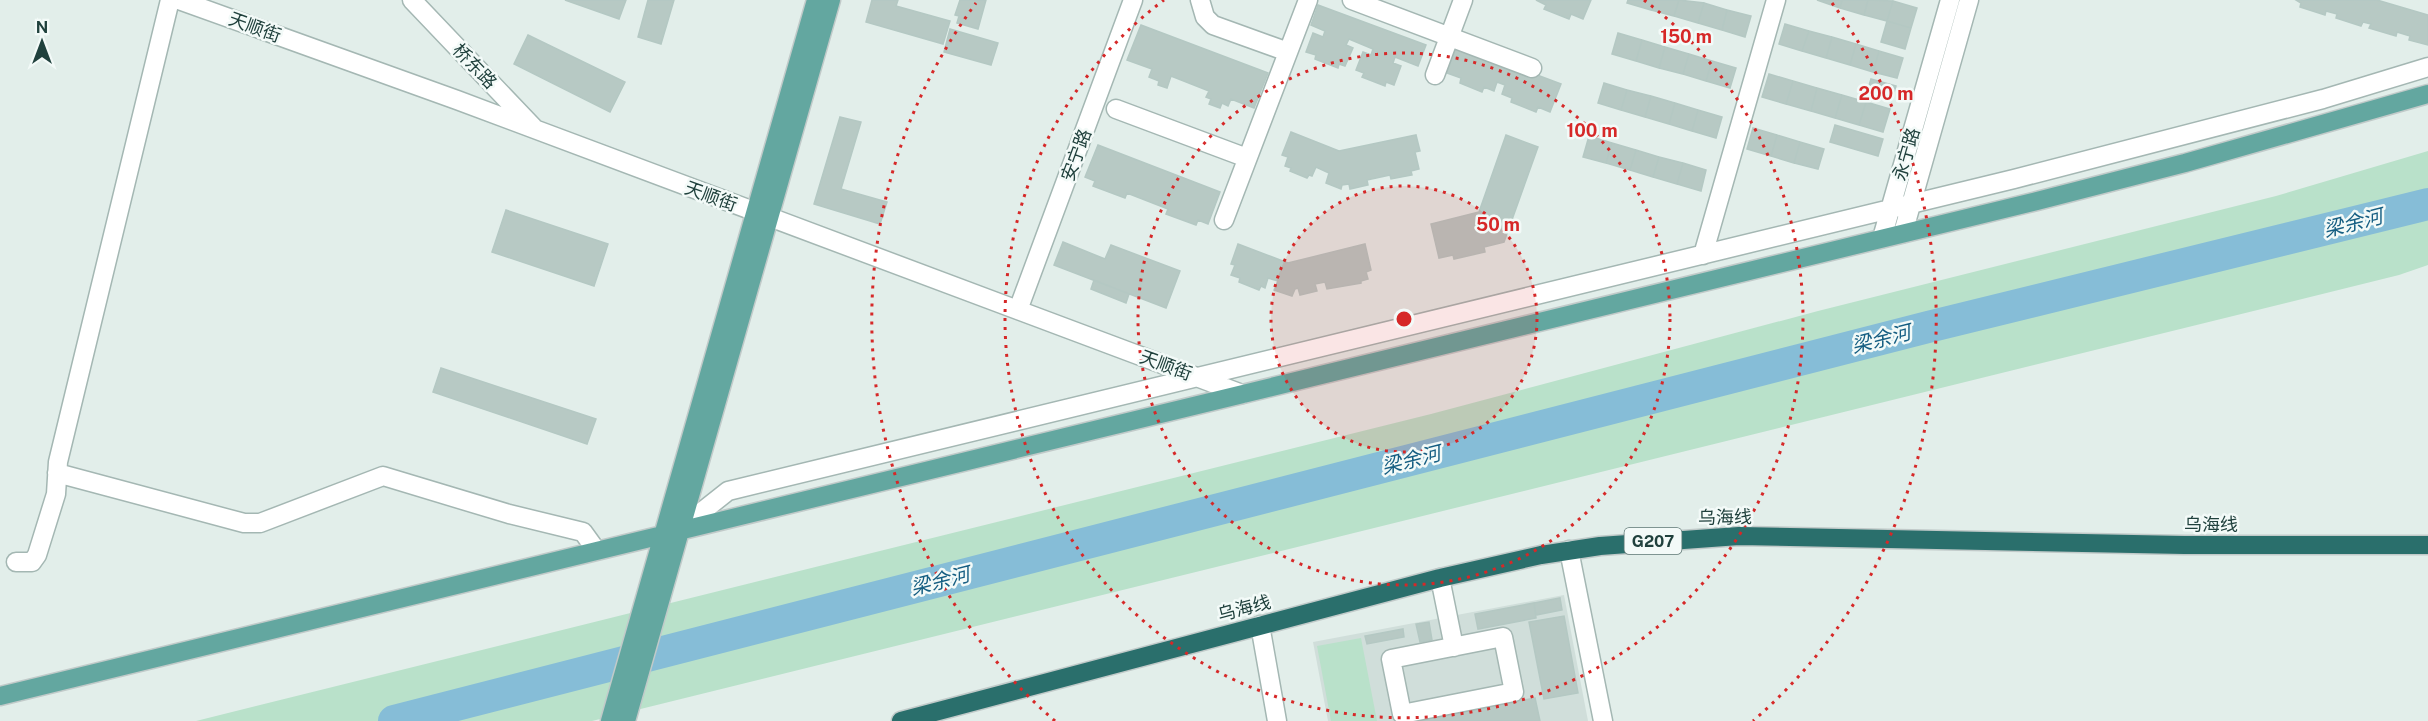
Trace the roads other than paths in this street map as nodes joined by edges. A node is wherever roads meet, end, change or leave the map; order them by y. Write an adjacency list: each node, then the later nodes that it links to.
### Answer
1 (170, 0): 33 (street)
2 (179, 0): 21 (street, 天顺街)
3 (412, 0): 21 (street, 桥东路)
4 (816, 0): 25 (main road)
5 (831, 0): 25 (main road)
6 (1134, 0): 30 (street, 安宁路)
7 (1200, 0): 15 (street)
8 (1308, 0): 15 (street)
9 (1352, 0): 14 (street)
10 (1463, 0): 14 (street)
11 (1776, 0): 29 (street)
12 (1950, 0): 24 (street, 永宁路)
13 (1970, 0): 23 (street, 永宁路)
14 (1449, 37): 17 (street); 18 (street)
15 (1288, 52): 22 (street)
16 (2428, 67): 23 (street)
17 (1532, 68)
18 (1435, 75)
19 (2428, 94): 27 (main road)
20 (1116, 109): 22 (street)
21 (538, 132): 25 (street, 天顺街)
22 (1247, 158): 26 (street)
23 (1911, 204): 24 (street); 27 (street, 永宁路)
24 (1890, 209): 28 (street, 永宁路); 29 (street)
25 (762, 215): 30 (street, 天顺街); 34 (main road)
26 (1224, 220)
27 (1903, 233): 28 (main road)
28 (1882, 238): 32 (main road)
29 (1703, 255): 31 (street)
30 (1018, 310): 31 (street, 天顺街)
31 (1200, 378): 32 (street, 天顺街); 34 (street)
32 (1242, 394): 34 (main road)
33 (57, 473): 36 (street); 38 (street)
34 (672, 531): 36 (main road); 40 (main road)
35 (2428, 545): 37 (highway, 乌海线 / G207)
36 (596, 550): 43 (main road)
37 (1569, 550): 39 (highway, 乌海线 / G207); 48 (street)
38 (16, 562)
39 (1440, 578): 41 (highway, 乌海线 / G207); 42 (street)
40 (657, 584): 44 (main road); 45 (main road)
41 (1260, 625): 46 (highway, 乌海线 / G207); 47 (street)
42 (1454, 647): 42 (street)
43 (0, 696)
44 (610, 721)
45 (626, 721)
46 (901, 721)
47 (1277, 721)
48 (1603, 721)

